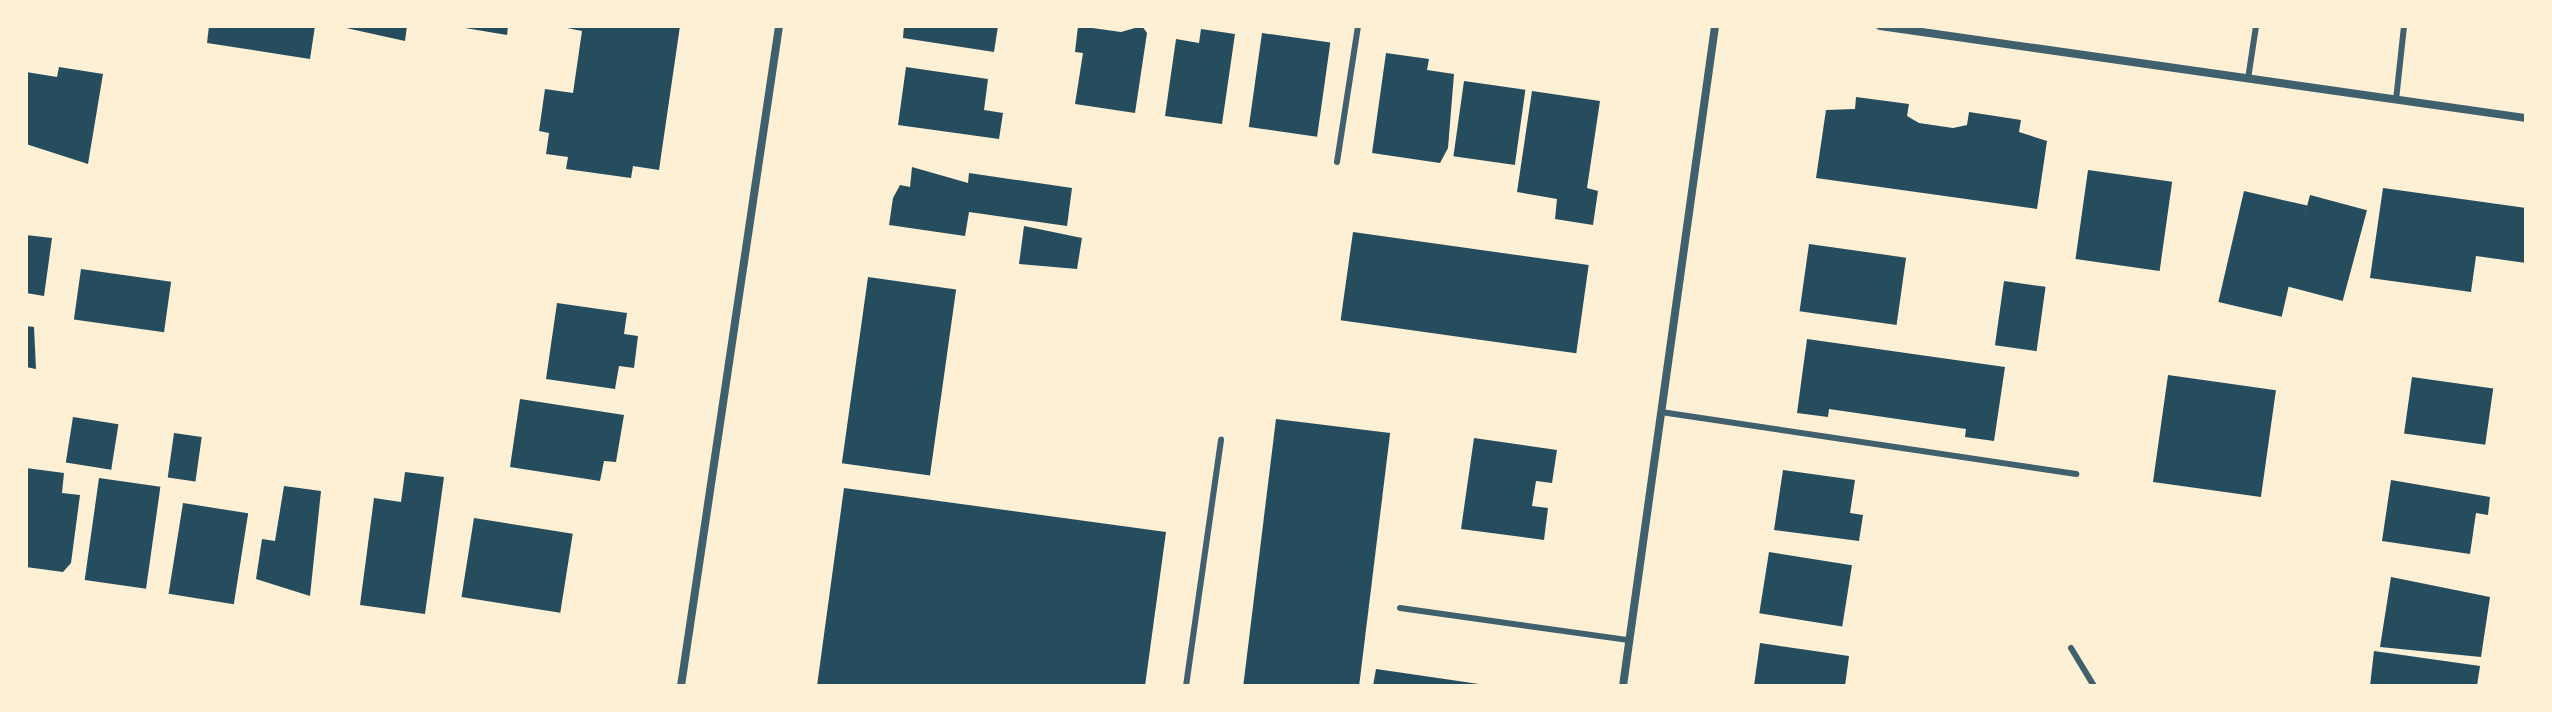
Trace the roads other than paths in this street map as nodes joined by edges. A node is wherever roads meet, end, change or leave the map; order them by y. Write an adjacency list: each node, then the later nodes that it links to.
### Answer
1 (779, 26): 17 (street)
2 (1358, 26): 10 (lane)
3 (1715, 26): 11 (street)
4 (1880, 26): 7 (street)
5 (2256, 26): 7 (lane)
6 (2404, 26): 8 (lane)
7 (2248, 79): 8 (street)
8 (2396, 100): 9 (street)
9 (2526, 118)
10 (1337, 162)
11 (1661, 412): 13 (lane); 15 (street)
12 (1221, 439): 18 (lane)
13 (2076, 474)
14 (1400, 608): 15 (lane)
15 (1629, 640): 19 (street)
16 (2071, 648): 20 (lane)
17 (681, 686)
18 (1186, 686)
19 (1623, 686)
20 (2094, 686)

